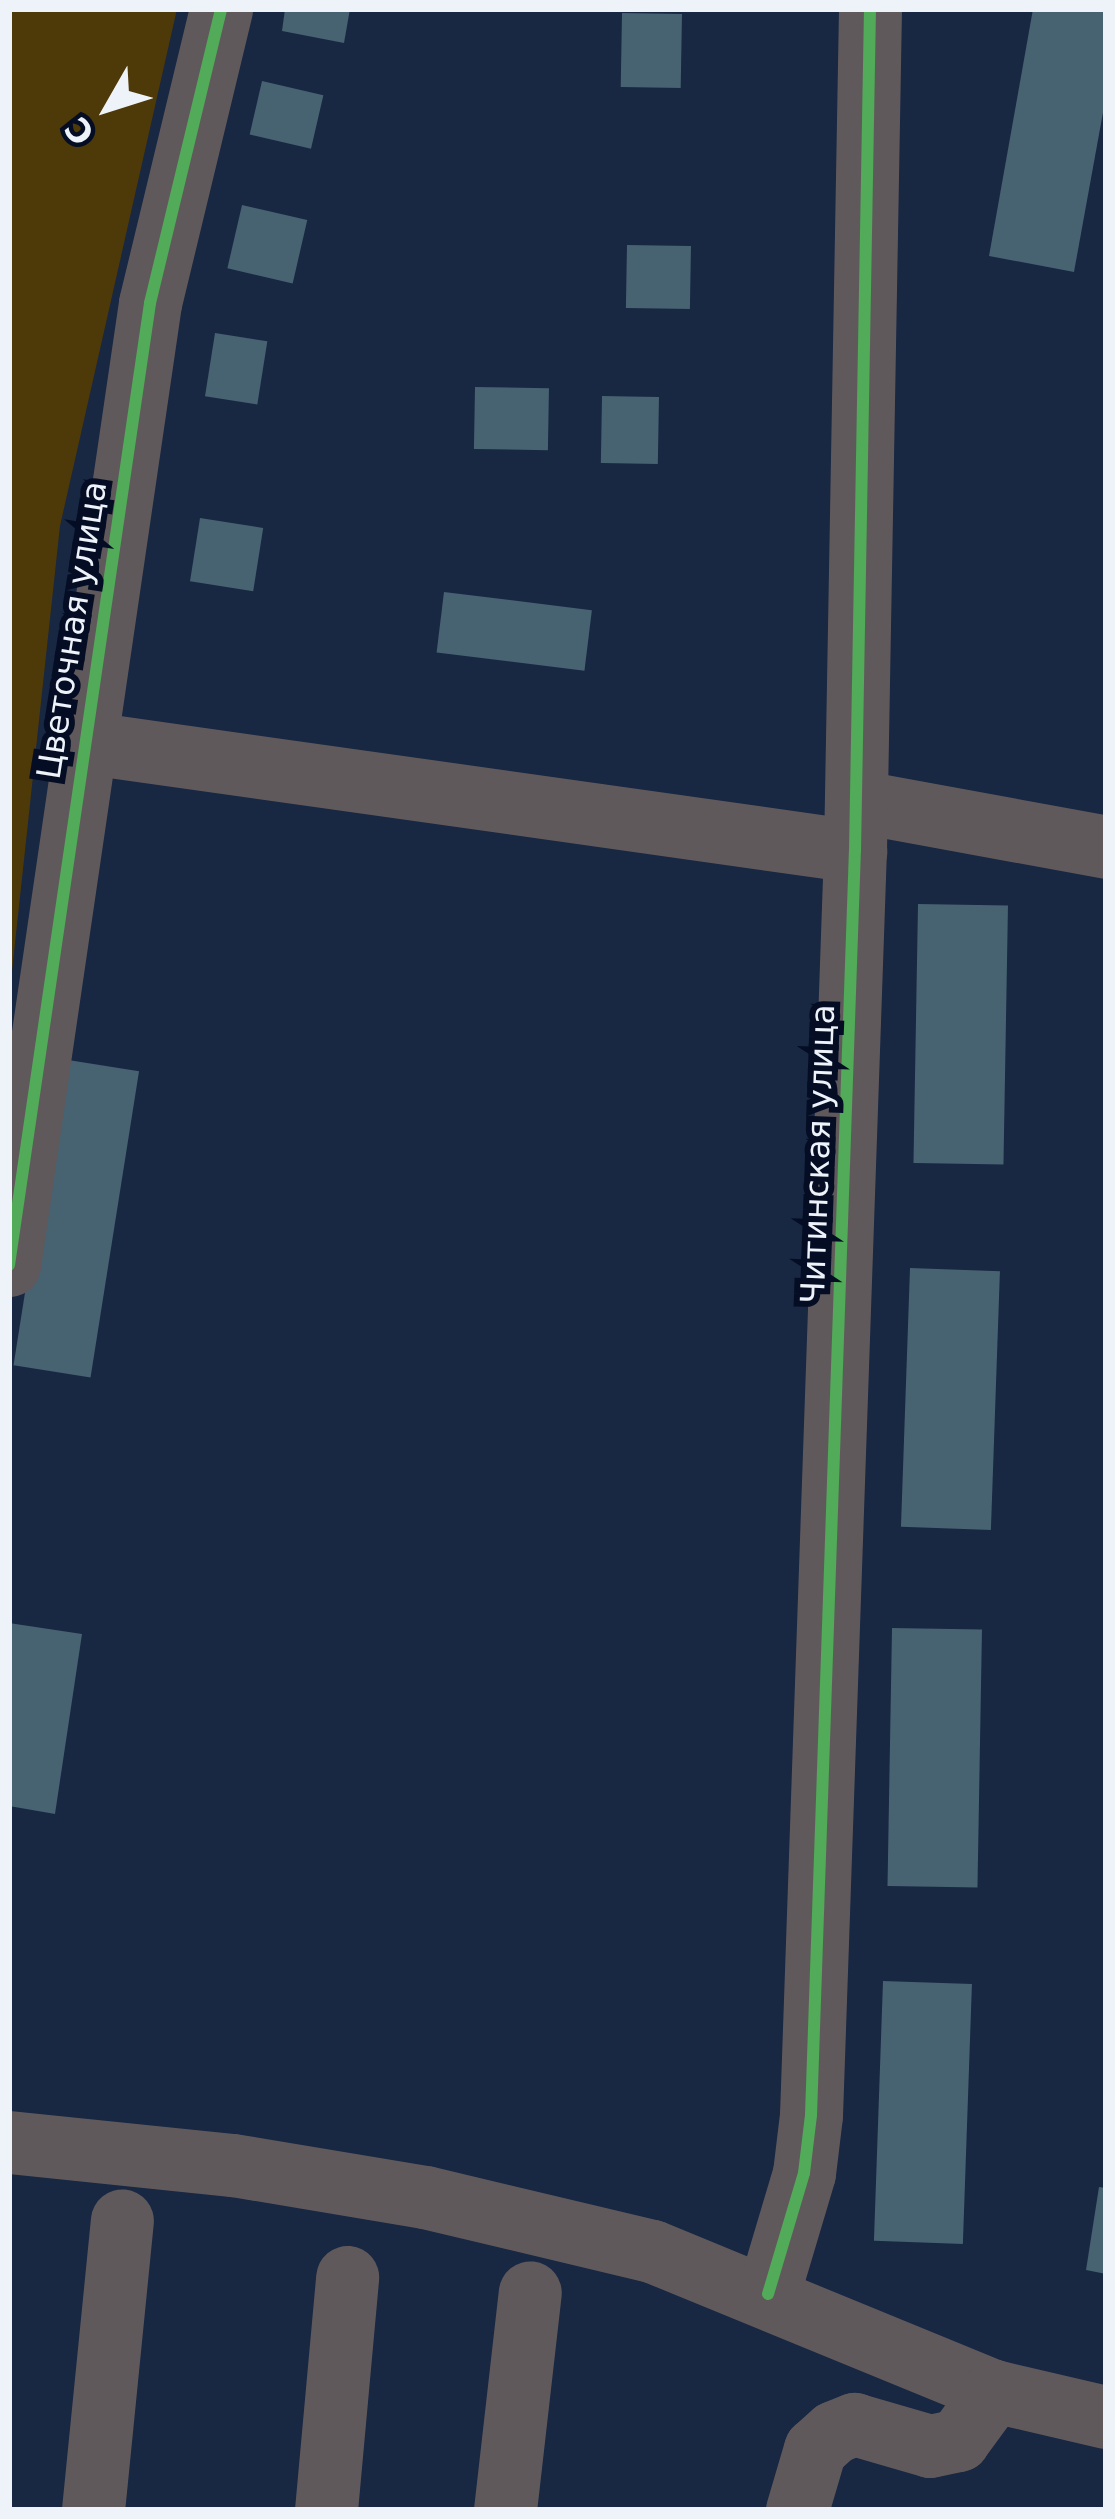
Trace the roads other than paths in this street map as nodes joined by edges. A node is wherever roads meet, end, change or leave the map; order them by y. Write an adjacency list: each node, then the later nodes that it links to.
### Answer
1 (221, 9): 3 (street, Цветочная улица)
2 (870, 9): 4 (street, Читинская улица)
3 (82, 742): 4 (street); 6 (street, Цветочная улица)
4 (856, 826): 5 (street); 11 (street, Читинская улица)
5 (1106, 848)
6 (9, 1265)
7 (9, 2142): 11 (street)
8 (122, 2220): 14 (street)
9 (347, 2277): 15 (street)
10 (530, 2292): 16 (street)
11 (768, 2294): 12 (street)
12 (994, 2391): 13 (street); 17 (street)
13 (1106, 2417)
14 (93, 2510)
15 (326, 2510)
16 (505, 2510)
17 (797, 2510)

